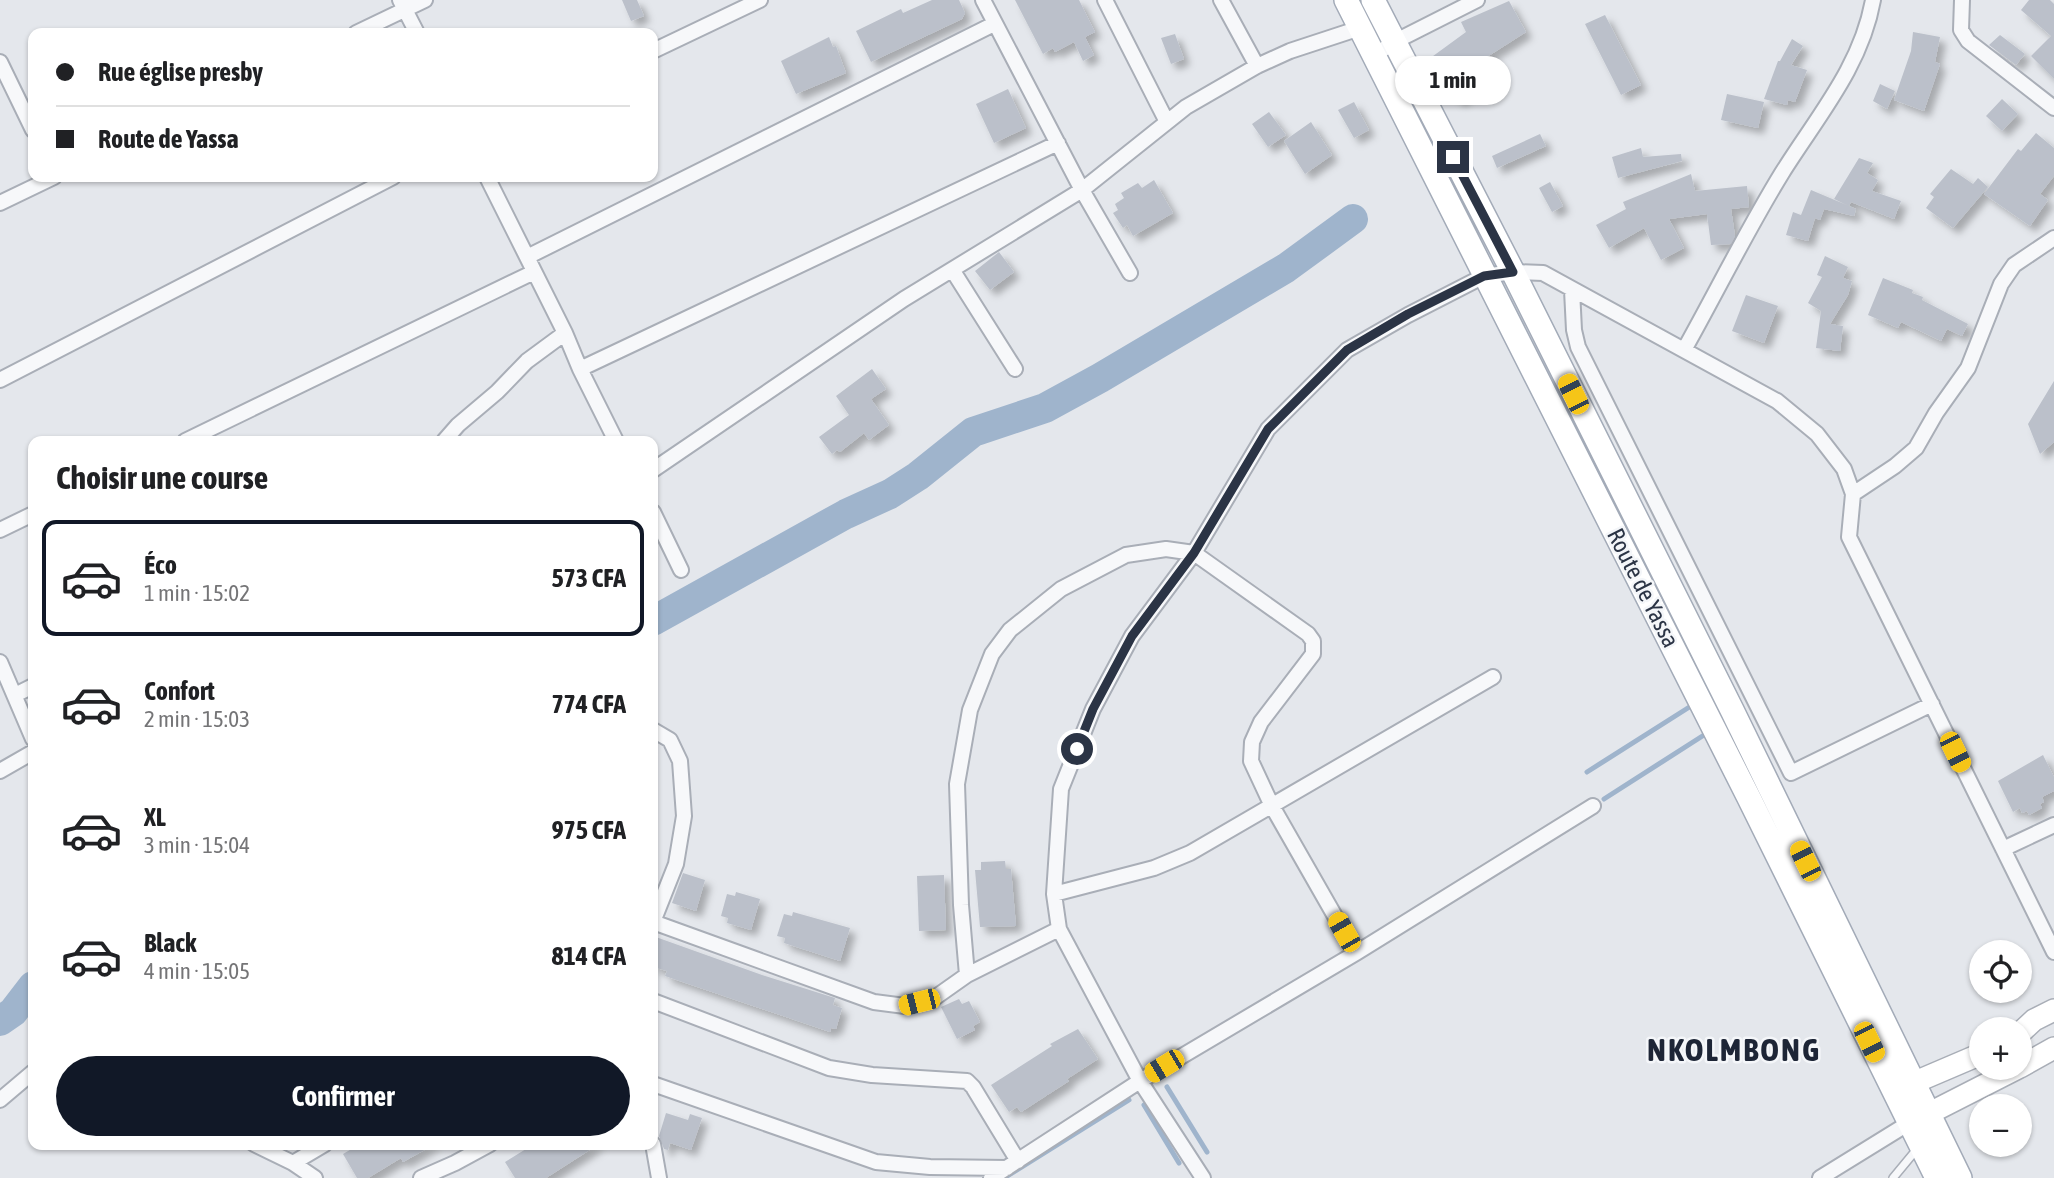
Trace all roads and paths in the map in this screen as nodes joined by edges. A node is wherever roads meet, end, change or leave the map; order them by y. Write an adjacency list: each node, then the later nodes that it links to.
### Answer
1 (425, 0): 11 (street)
2 (760, 0): 16 (street)
3 (983, 0): 12 (street)
4 (1105, 0): 22 (street)
5 (1221, 0): 19 (street)
6 (1346, 0): 15 (main road, Route de Yassa)
7 (1373, 0): 17 (main road, Route de Yassa)
8 (1477, 0): 17 (street)
9 (1873, 0): 38 (street)
10 (1962, 0): 20 (street)
11 (403, 5): 13 (street); 14 (street)
12 (994, 24): 23 (street); 30 (street)
13 (364, 28)
14 (414, 28)
15 (1360, 28): 17 (main road, Route de Yassa); 19 (street)
16 (658, 49)
17 (1385, 49): 33 (main road, Route de Yassa); 35 (main road, Route de Yassa)
18 (0, 62): 21 (street)
19 (1257, 66): 22 (street)
20 (2054, 108)
21 (28, 120)
22 (1167, 122): 27 (street)
23 (1058, 143): 27 (street); 39 (street)
24 (43, 182): 28 (street)
25 (383, 182): 41 (street)
26 (490, 182): 30 (street)
27 (1082, 190): 31 (street); 34 (street)
28 (0, 202)
29 (2054, 238): 46 (street)
30 (527, 257): 32 (street)
31 (953, 271): 40 (street); 45 (street)
32 (534, 272): 37 (street); 42 (street)
33 (1513, 272): 35 (street); 36 (street); 57 (main road, Route de Yassa)
34 (1130, 273)
35 (1484, 276): 50 (street); 58 (main road, Route de Yassa)
36 (1572, 290): 38 (street); 56 (street)
37 (565, 333): 39 (street); 43 (street)
38 (1684, 350): 46 (street)
39 (580, 369): 44 (street)
40 (1014, 369)
41 (0, 380)
42 (194, 436)
43 (448, 436)
44 (614, 436)
45 (658, 467)
46 (1853, 494): 56 (street)
47 (28, 516): 49 (street)
48 (658, 522): 51 (street)
49 (0, 530)
50 (1194, 553): 63 (street); 67 (street); 73 (street)
51 (681, 570)
52 (0, 662): 55 (street)
53 (1493, 677): 63 (street)
54 (28, 688): 55 (street)
55 (15, 695): 59 (street)
56 (1931, 704): 66 (street)
57 (1732, 710): 58 (main road); 88 (main road, Route de Yassa)
58 (1710, 722): 88 (main road, Route de Yassa)
59 (28, 726)
60 (658, 733): 68 (street)
61 (28, 755): 62 (street)
62 (0, 771)
63 (1272, 806): 67 (street); 72 (street)
64 (1593, 806): 72 (street)
65 (2054, 825): 66 (street)
66 (2003, 849): 71 (street)
67 (1054, 894): 70 (street)
68 (658, 909)
69 (658, 924): 73 (street)
70 (1059, 929): 73 (street); 86 (street)
71 (2054, 952)
72 (1356, 953): 86 (street)
73 (967, 975)
74 (658, 1002): 97 (street)
75 (2054, 1010): 76 (main road)
76 (2032, 1022)
77 (2054, 1025): 78 (main road)
78 (2032, 1034)
79 (2054, 1048): 82 (main road)
80 (1969, 1059): 88 (main road)
81 (2054, 1059): 83 (main road)
82 (2032, 1060)
83 (2032, 1063)
84 (28, 1079): 89 (street)
85 (1993, 1080): 90 (main road)
86 (1140, 1081): 97 (street); 102 (street)
87 (658, 1086): 97 (street)
88 (1903, 1086): 90 (main road, Route de Yassa)
89 (0, 1100)
90 (1919, 1119): 91 (main road, Route de Yassa); 103 (street); 106 (main road, Route de Yassa)
91 (1920, 1146): 104 (lane); 105 (main road, Route de Yassa)
92 (266, 1150): 96 (street)
93 (315, 1150): 96 (street)
94 (479, 1150): 99 (street)
95 (654, 1150): 100 (street)
96 (293, 1163): 98 (street)
97 (1013, 1164): 101 (street)
98 (316, 1178)
99 (421, 1178)
100 (659, 1178)
101 (991, 1178)
102 (1203, 1178)
103 (1820, 1178)
104 (1893, 1178)
105 (1937, 1178)
106 (1960, 1178)

